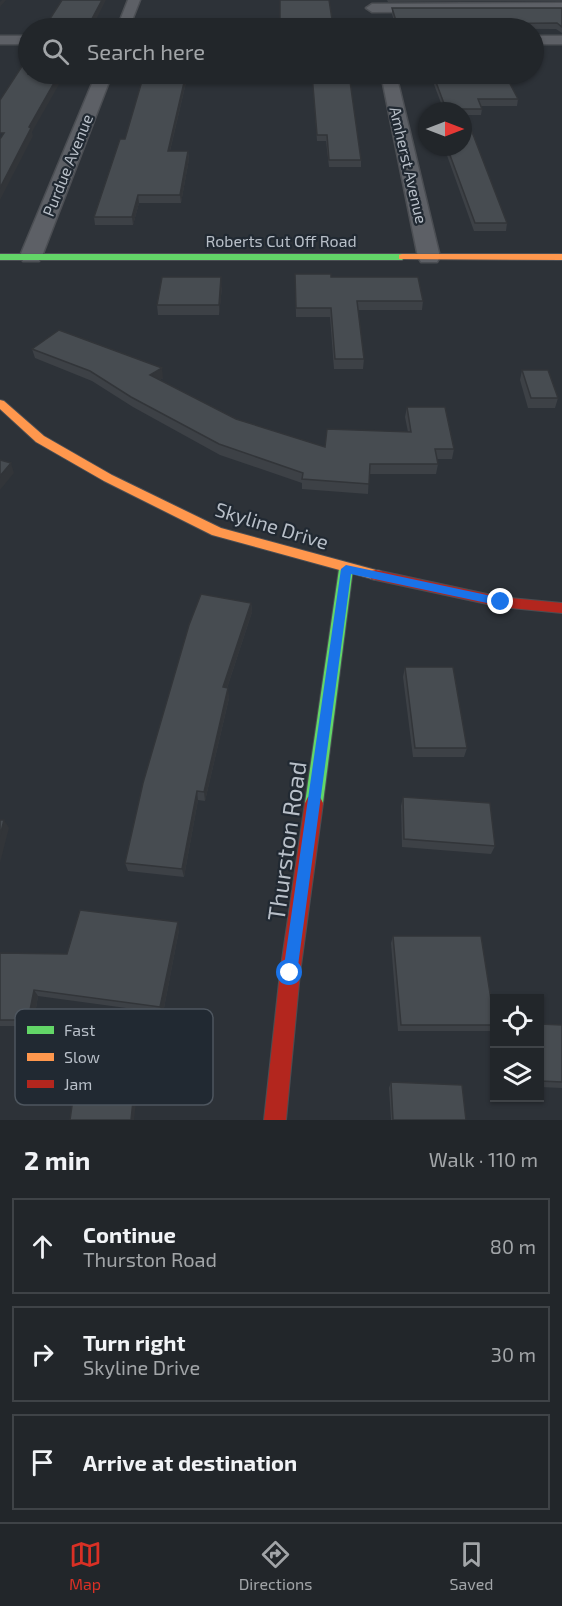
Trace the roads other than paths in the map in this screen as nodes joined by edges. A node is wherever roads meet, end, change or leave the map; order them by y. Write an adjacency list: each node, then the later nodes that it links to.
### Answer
1 (135, 0): 4 (street)
2 (562, 7): 3 (street)
3 (372, 9)
4 (127, 18)
5 (0, 40): 6 (street)
6 (18, 40)
7 (544, 40): 8 (street)
8 (562, 40)
9 (100, 84): 11 (street, Purdue Avenue)
10 (390, 84): 12 (street, Amherst Avenue)
11 (31, 256): 12 (street, Roberts Cut Off Road); 13 (street, Roberts Cut Off Road)
12 (429, 256): 14 (street, Roberts Cut Off Road)
13 (0, 257)
14 (562, 257)
15 (0, 404): 16 (street, Skyline Drive)
16 (346, 569): 17 (street, Skyline Drive); 18 (street, Thurston Road)
17 (562, 608)
18 (275, 1120)

